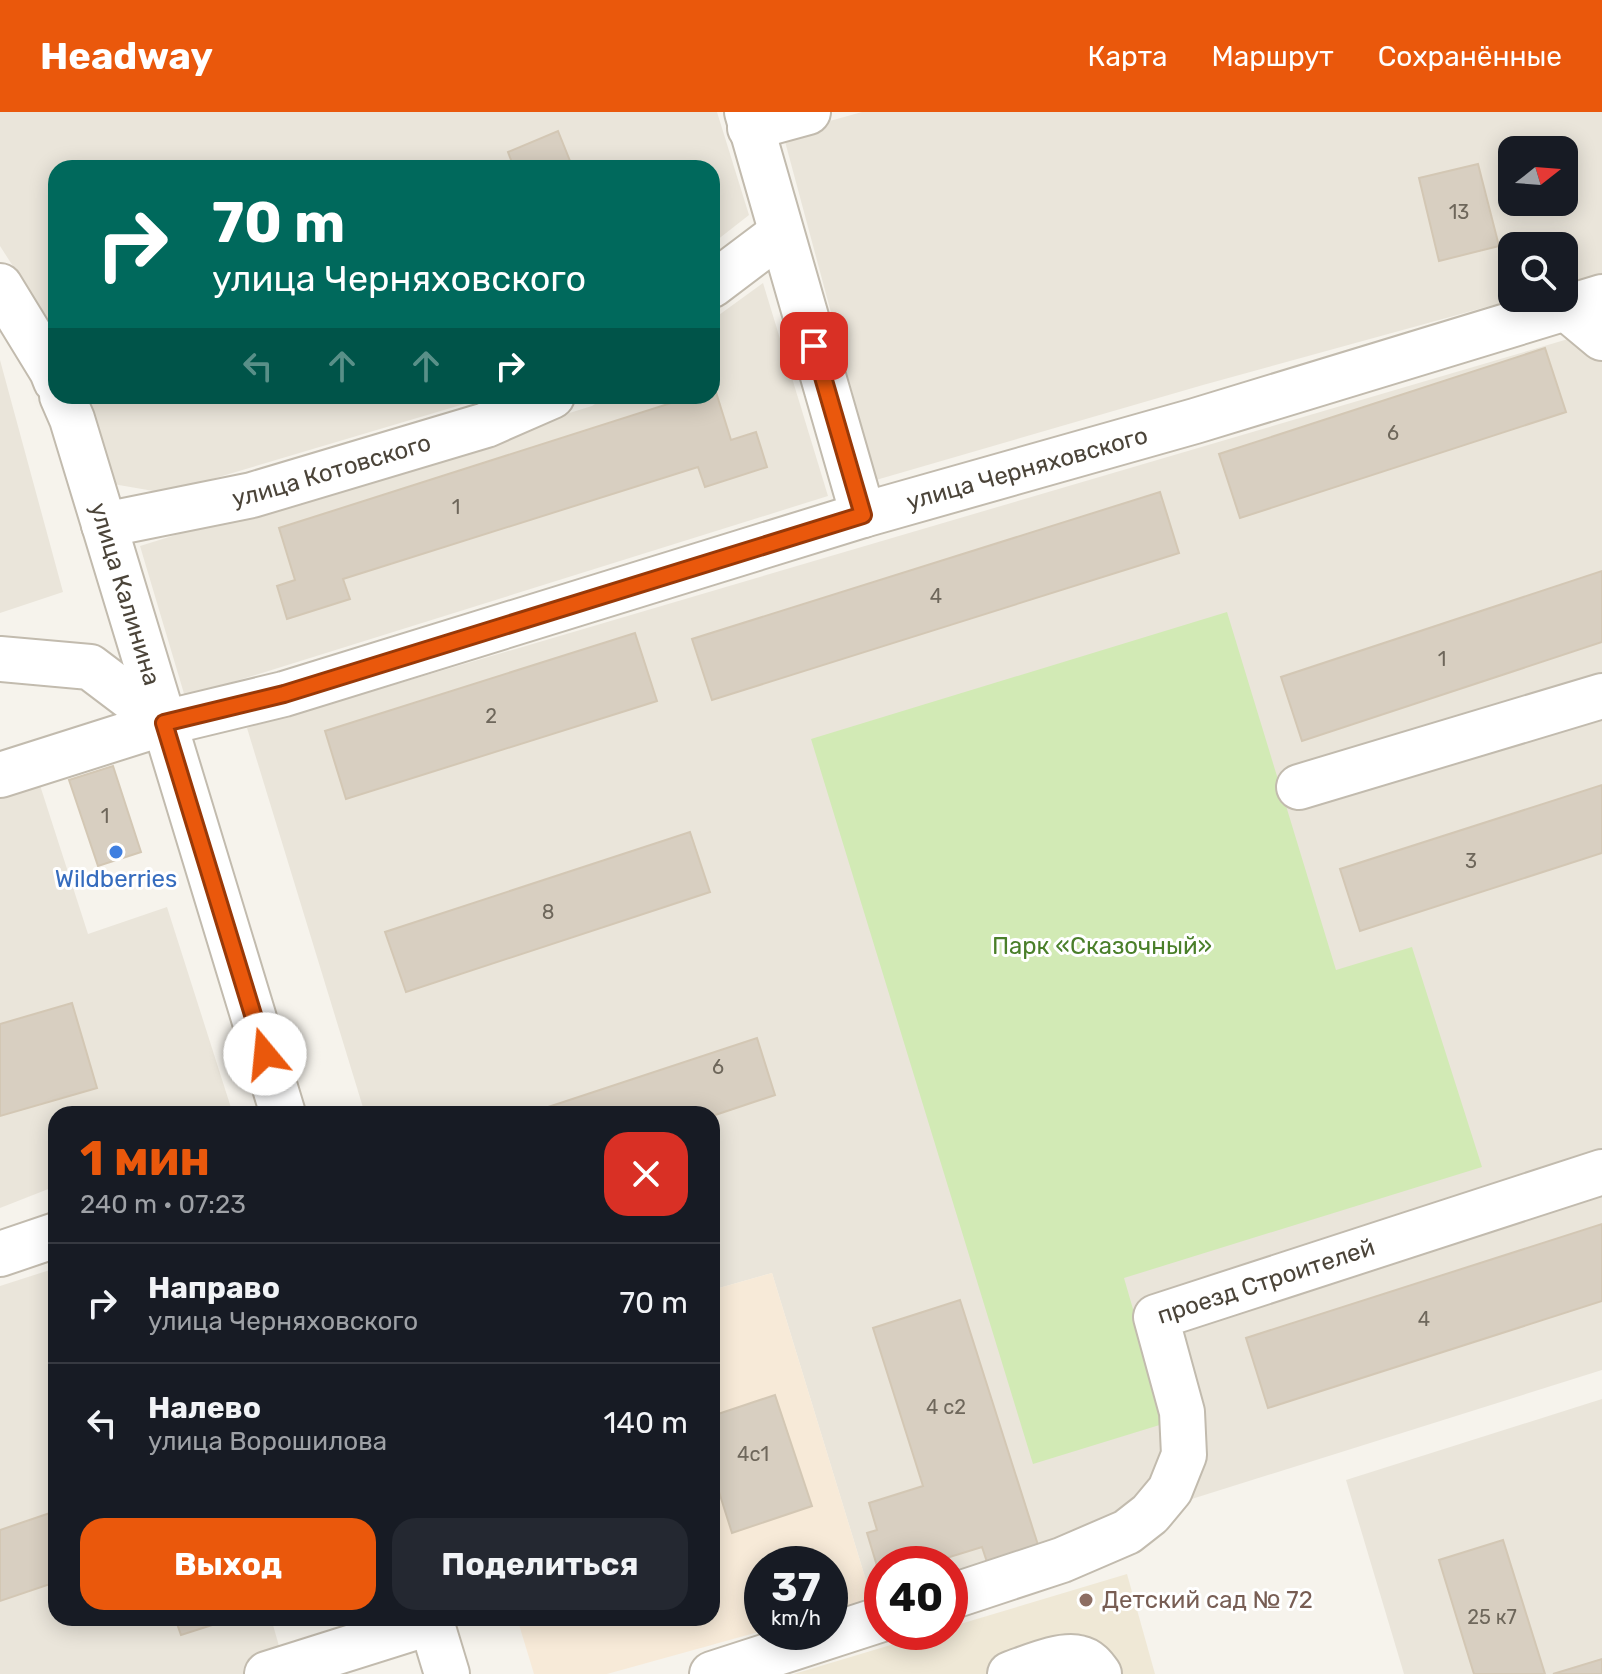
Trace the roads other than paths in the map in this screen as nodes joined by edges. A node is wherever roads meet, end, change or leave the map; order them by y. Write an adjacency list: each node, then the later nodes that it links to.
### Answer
1 (808, 112): 2 (street)
2 (749, 120): 3 (street)
3 (781, 233): 4 (street); 11 (street)
4 (720, 279)
5 (0, 286): 8 (street)
6 (1584, 303): 7 (street, улица Черняховского); 11 (street, улица Черняховского)
7 (1602, 338)
8 (48, 365)
9 (65, 404): 12 (street, улица Калинина)
10 (534, 404): 12 (street, улица Котовского)
11 (863, 515): 15 (street, улица Черняховского)
12 (104, 525): 15 (street, улица Калинина)
13 (0, 659): 15 (street)
14 (1602, 696): 17 (street)
15 (164, 723): 16 (street, улица Черняховского); 18 (street, улица Калинина)
16 (0, 775)
17 (1299, 787)
18 (281, 1106)
19 (1602, 1172): 22 (street, проезд Строителей)
20 (48, 1238): 21 (street)
21 (0, 1254)
22 (968, 1591)
23 (864, 1625): 28 (street)
24 (413, 1626): 26 (street)
25 (433, 1626): 27 (street)
26 (267, 1674)
27 (447, 1674)
28 (712, 1674)
29 (1010, 1674): 30 (street)
30 (1099, 1674)

